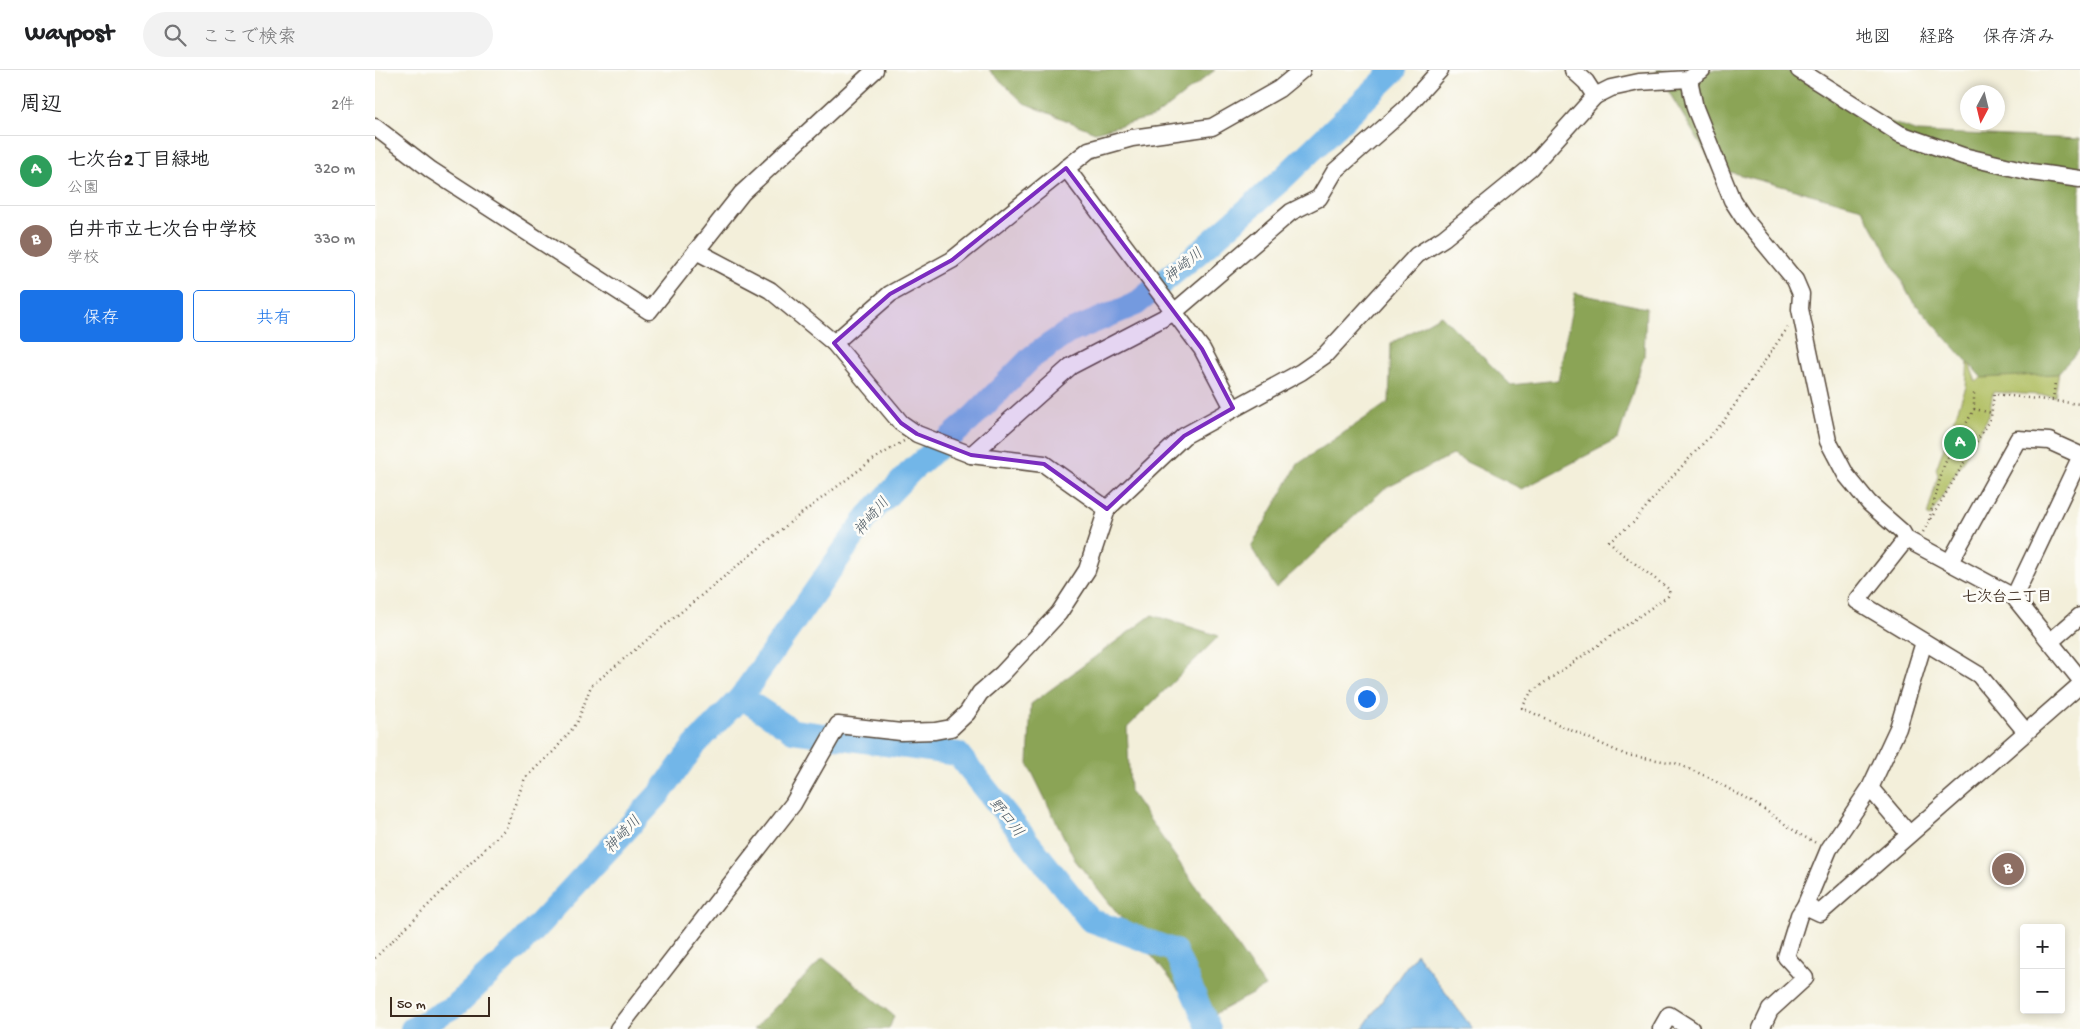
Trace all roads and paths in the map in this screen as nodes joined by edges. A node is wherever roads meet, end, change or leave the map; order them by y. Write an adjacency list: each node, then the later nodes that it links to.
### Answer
1 (875, 70): 11 (street)
2 (1301, 70): 9 (street)
3 (1440, 70): 13 (street)
4 (1573, 70): 7 (street)
5 (1799, 70): 10 (street)
6 (1696, 75): 7 (street); 12 (street)
7 (1595, 96): 19 (street)
8 (375, 127): 11 (street)
9 (1066, 168): 13 (street); 14 (street)
10 (2080, 179)
11 (696, 251): 14 (street)
12 (1800, 310): 27 (street); 38 (path)
13 (1173, 313): 19 (street); 23 (street)
14 (834, 343): 22 (street)
15 (2055, 382): 17 (path)
16 (1974, 391): 20 (path)
17 (2053, 401): 18 (path); 21 (path)
18 (2080, 404)
19 (1233, 408): 25 (street)
20 (1974, 409): 21 (path); 26 (path)
21 (1991, 413): 26 (path)
22 (917, 434): 23 (street); 40 (path)
23 (971, 455): 25 (street)
24 (2080, 457): 28 (street); 29 (street)
25 (1107, 509): 41 (street)
26 (1928, 524): 27 (path)
27 (1911, 542): 28 (street); 32 (street)
28 (1950, 562): 29 (street)
29 (2014, 597): 31 (street)
30 (2080, 616): 31 (street)
31 (2051, 641): 33 (street)
32 (1924, 642): 35 (street); 36 (street)
33 (2080, 679)
34 (2080, 685): 35 (street)
35 (2026, 732): 37 (street)
36 (1870, 788): 37 (street); 38 (street)
37 (1909, 834): 39 (street)
38 (1829, 849): 39 (street)
39 (1805, 906): 44 (street)
40 (375, 958)
41 (618, 1029)
42 (1661, 1029): 43 (street)
43 (1691, 1029)
44 (1761, 1029)

